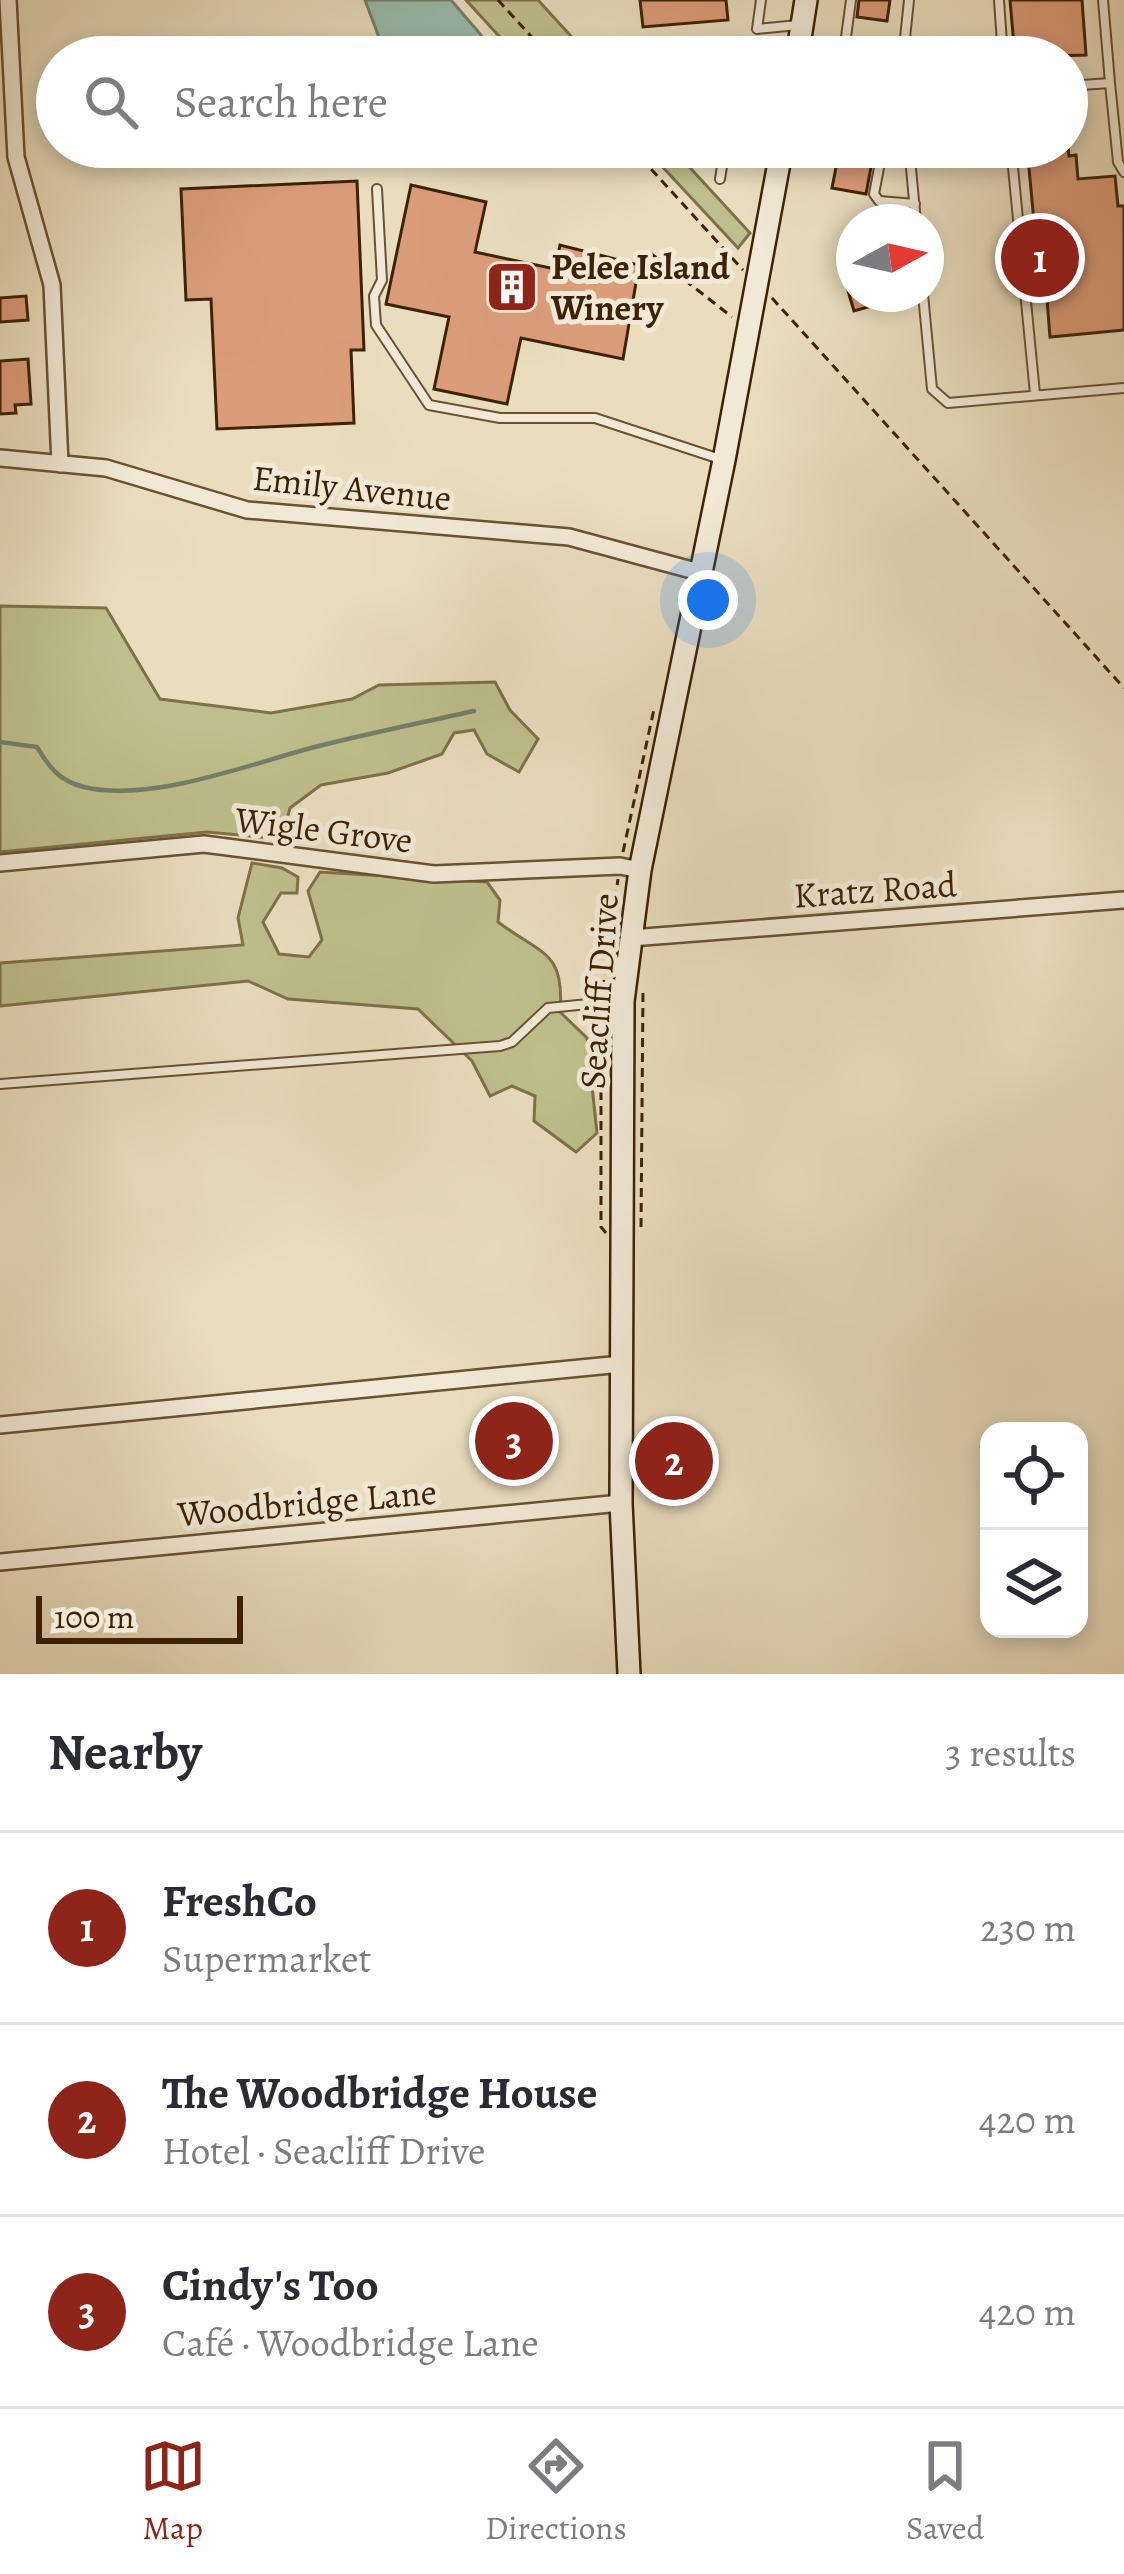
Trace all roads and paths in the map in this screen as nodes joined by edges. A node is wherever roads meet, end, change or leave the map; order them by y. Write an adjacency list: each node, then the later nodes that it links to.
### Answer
1 (8, 0): 35 (street)
2 (497, 0): 10 (path)
3 (761, 0): 9 (lane)
4 (806, 0): 9 (main road)
5 (851, 0): 12 (lane)
6 (909, 0): 13 (lane)
7 (999, 0): 14 (lane)
8 (1103, 0): 15 (lane)
9 (802, 25): 11 (main road)
10 (530, 36)
11 (800, 36)
12 (846, 36)
13 (905, 36)
14 (1002, 36)
15 (1110, 83): 16 (lane); 23 (lane)
16 (1088, 85)
17 (651, 168): 28 (path)
18 (722, 168): 24 (lane)
19 (778, 168): 28 (main road, Seacliff Drive)
20 (879, 168): 26 (lane)
21 (911, 168): 26 (lane)
22 (1013, 168): 32 (lane)
23 (1124, 172)
24 (720, 178)
25 (377, 189): 34 (lane)
26 (915, 204)
27 (650, 252): 30 (path)
28 (758, 283): 30 (main road, Seacliff Drive); 37 (path)
29 (925, 312): 32 (lane)
30 (750, 323): 34 (main road, Seacliff Drive)
31 (1124, 388): 32 (lane)
32 (1035, 394)
33 (0, 458): 35 (street, Emily Avenue)
34 (724, 460): 36 (main road, Seacliff Drive)
35 (60, 464): 36 (street, Emily Avenue)
36 (699, 572): 39 (main road, Seacliff Drive)
37 (1124, 688)
38 (0, 863): 39 (street, Wigle Grove)
39 (640, 870): 41 (main road, Seacliff Drive)
40 (1124, 900): 41 (street, Kratz Road)
41 (631, 938): 42 (main road, Seacliff Drive)
42 (623, 1001): 43 (lane); 44 (main road, Seacliff Drive)
43 (0, 1084)
44 (621, 1364): 45 (street); 46 (main road, Seacliff Drive)
45 (0, 1424)
46 (621, 1503): 47 (street, Woodbridge Lane); 48 (main road, Seacliff Drive)
47 (3, 1563)
48 (629, 1674)

